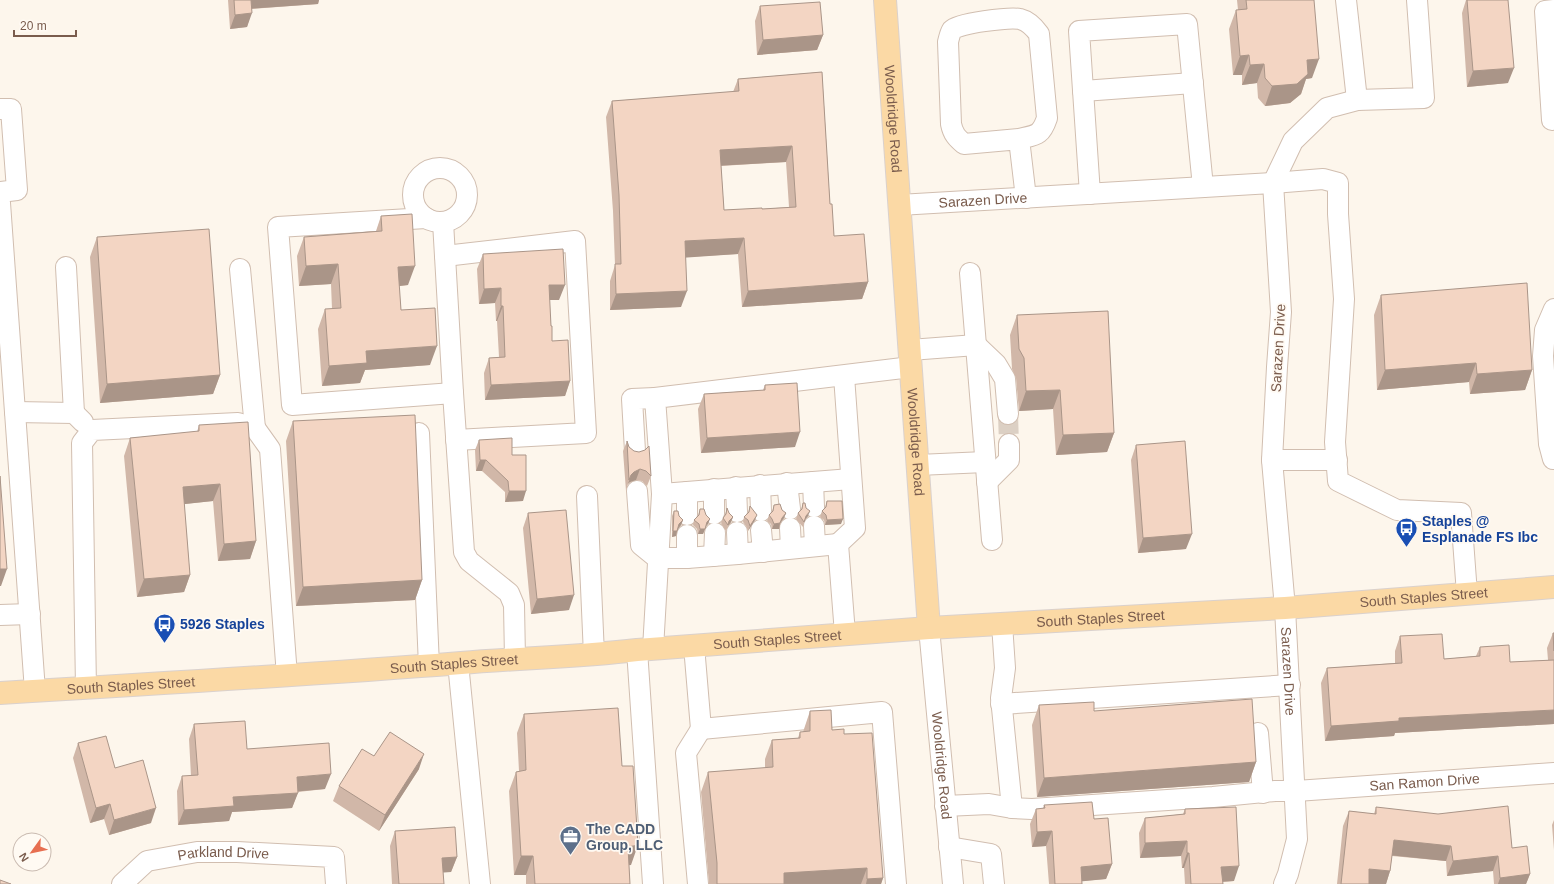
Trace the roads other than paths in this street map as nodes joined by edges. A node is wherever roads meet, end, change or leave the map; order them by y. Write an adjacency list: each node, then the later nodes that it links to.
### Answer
1 (885, 0): 17 (main road, Wooldridge Road)
2 (1346, 0): 7 (street)
3 (1417, 0): 7 (street)
4 (1554, 10): 9 (street)
5 (1193, 83): 6 (street); 6 (street); 12 (street)
6 (1083, 91): 14 (street)
7 (1357, 100): 11 (street)
8 (0, 109): 13 (street)
9 (1552, 120)
10 (1019, 139): 10 (street); 15 (street)
11 (1273, 183): 12 (street, Sarazen Drive); 38 (street, Sarazen Drive); 39 (street)
12 (1203, 187): 14 (street, Sarazen Drive)
13 (0, 192)
14 (1090, 194): 15 (street, Sarazen Drive)
15 (1026, 198): 17 (street, Sarazen Drive)
16 (0, 203): 28 (street)
17 (900, 205): 24 (main road, Wooldridge Road)
18 (445, 256): 26 (street); 26 (street); 35 (street)
19 (66, 267): 29 (street)
20 (240, 269): 31 (street)
21 (970, 272): 23 (street)
22 (1554, 309): 40 (street)
23 (976, 345): 24 (street); 30 (street); 41 (street)
24 (910, 359): 25 (street); 42 (main road, Wooldridge Road)
25 (844, 376): 27 (street); 43 (street)
26 (453, 393): 35 (street)
27 (655, 398): 37 (street); 52 (street)
28 (15, 412): 29 (street); 34 (street)
29 (74, 413): 32 (street)
30 (1008, 414)
31 (255, 428): 32 (street); 83 (street)
32 (92, 430): 85 (street)
33 (419, 433): 82 (street)
34 (8, 434): 72 (street)
35 (456, 440): 80 (street)
36 (1009, 444): 45 (street)
37 (635, 451)
38 (1272, 460): 39 (street); 71 (street, Sarazen Drive)
39 (1337, 460): 70 (street)
40 (1554, 460)
41 (985, 462): 42 (street); 45 (street)
42 (918, 465): 75 (main road, Wooldridge Road)
43 (852, 479): 44 (street); 62 (street)
44 (813, 482): 46 (street); 57 (street)
45 (987, 482): 61 (street)
46 (787, 483): 47 (street); 63 (street)
47 (760, 485): 48 (street); 64 (street)
48 (736, 487): 49 (street); 54 (street)
49 (714, 489): 51 (street); 55 (street)
50 (637, 491): 67 (street)
51 (687, 492): 52 (street); 56 (street)
52 (662, 494): 67 (street)
53 (587, 496): 79 (street)
54 (737, 512)
55 (714, 514)
56 (687, 515)
57 (814, 526): 62 (street); 63 (street)
58 (737, 532): 65 (street)
59 (715, 533): 66 (street)
60 (686, 535): 68 (street)
61 (992, 540)
62 (838, 544): 76 (street)
63 (791, 548): 64 (street)
64 (763, 552): 65 (street)
65 (738, 554): 66 (street)
66 (714, 556): 68 (street)
67 (657, 558): 68 (street); 78 (street)
68 (687, 558)
69 (1554, 588): 70 (main road, South Staples Street)
70 (1467, 594): 71 (main road, South Staples Street)
71 (1285, 608): 74 (main road, South Staples Street); 84 (street, Sarazen Drive)
72 (30, 614): 73 (street); 86 (street)
73 (0, 615)
74 (1002, 624): 75 (main road, South Staples Street); 88 (street)
75 (929, 628): 76 (main road, South Staples Street); 94 (street, Wooldridge Road)
76 (845, 634): 77 (main road, South Staples Street)
77 (694, 646): 78 (main road, South Staples Street); 89 (street)
78 (645, 649): 79 (main road, South Staples Street); 100 (street)
79 (594, 655): 80 (main road, South Staples Street)
80 (515, 659): 81 (main road, South Staples Street)
81 (458, 663): 82 (main road, South Staples Street); 99 (street)
82 (429, 666): 83 (main road, South Staples Street)
83 (288, 676): 85 (main road, South Staples Street)
84 (1290, 685): 88 (street); 92 (street, Sarazen Drive)
85 (86, 688): 86 (main road, South Staples Street)
86 (35, 691): 87 (main road, South Staples Street)
87 (0, 692)
88 (1001, 704): 95 (street)
89 (701, 729): 101 (street); 102 (street)
90 (1258, 733): 93 (street)
91 (1554, 773): 92 (street, San Ramon Drive)
92 (1296, 792): 93 (street, San Ramon Drive); 105 (street, Sarazen Drive)
93 (1263, 793): 95 (street, San Ramon Drive)
94 (945, 806): 95 (street, San Ramon Drive); 96 (street, Wooldridge Road)
95 (1012, 808)
96 (949, 847): 103 (street, Wooldridge Road); 104 (street)
97 (122, 884): 98 (street, Parkland Drive)
98 (336, 884)
99 (480, 884)
100 (653, 884)
101 (698, 884)
102 (896, 884)
103 (953, 884)
104 (994, 884)
105 (1284, 884)

